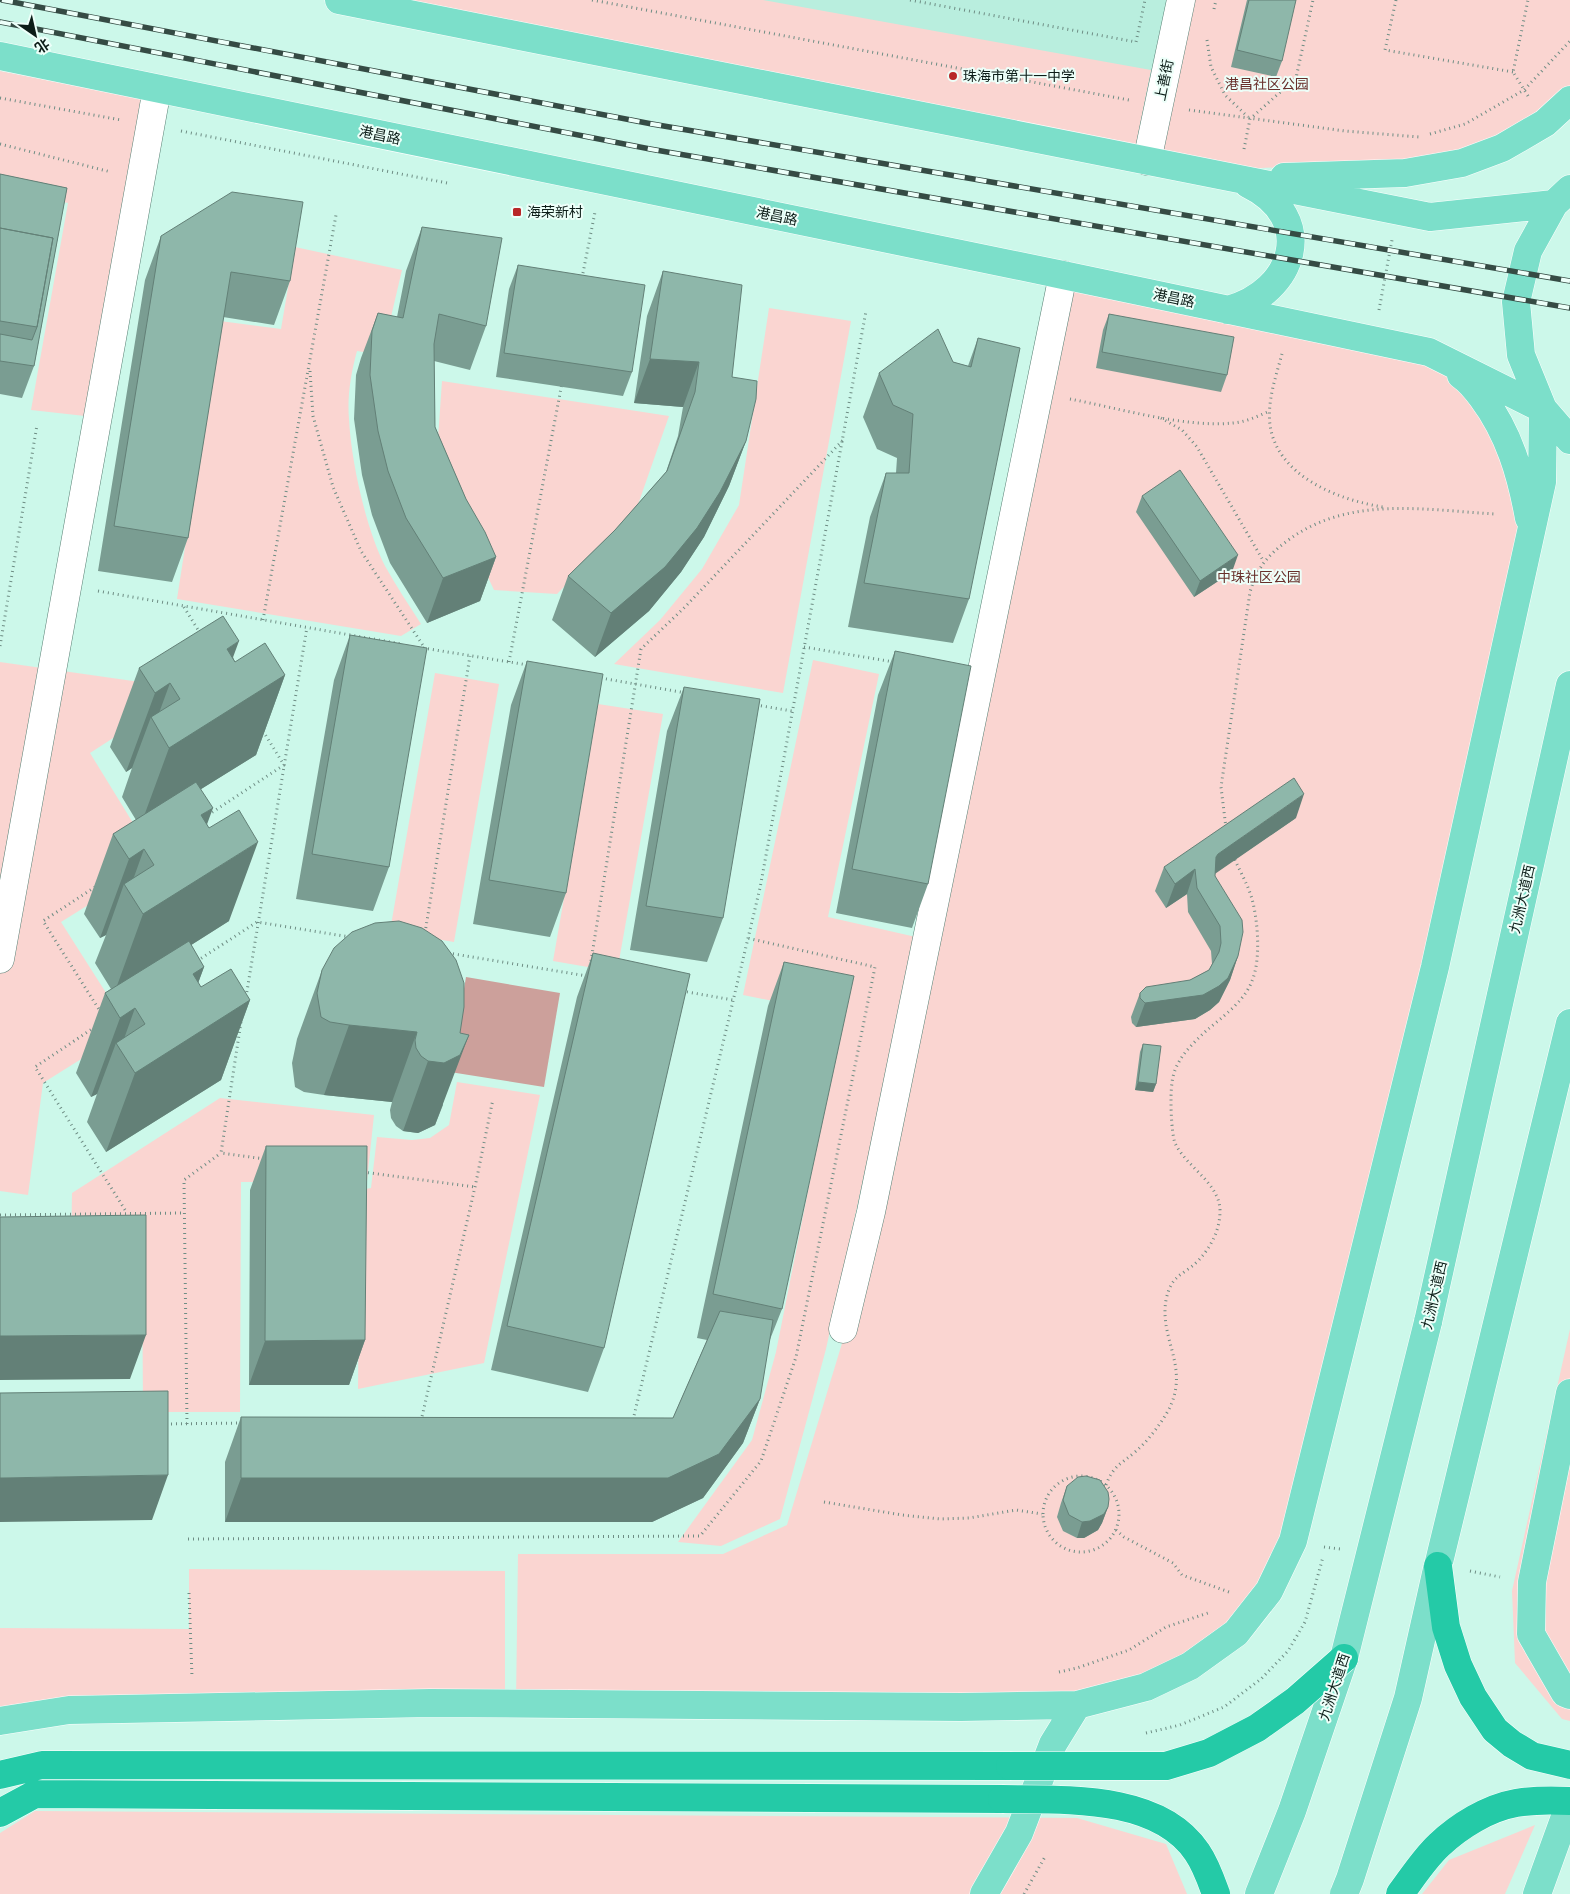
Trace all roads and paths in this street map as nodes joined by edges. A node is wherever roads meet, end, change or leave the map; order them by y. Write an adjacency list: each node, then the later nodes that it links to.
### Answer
1 (339, 0): 23 (main road)
2 (592, 0): 18 (path)
3 (910, 0): 4 (path)
4 (1145, 0)
5 (1181, 0): 18 (street, 上善街)
6 (1216, 0): 10 (path)
7 (1313, 0): 19 (path)
8 (1396, 0): 14 (path)
9 (1528, 0): 14 (path)
10 (1212, 17)
11 (1208, 34): 19 (path)
12 (1570, 41): 16 (path)
13 (0, 56): 15 (main road, 港昌路)
14 (1512, 72): 16 (path)
15 (157, 89): 25 (street); 31 (main road, 港昌路)
16 (1524, 90): 20 (path); 21 (path)
17 (1570, 100): 20 (main road)
18 (1158, 106): 19 (path); 23 (street, 上善街)
19 (1250, 118): 21 (path); 26 (path)
20 (1545, 123): 24 (main road)
21 (1421, 137): 24 (path)
22 (0, 144): 25 (path)
23 (1147, 161): 26 (main road)
24 (1405, 173): 26 (main road)
25 (141, 179): 50 (street)
26 (1238, 179): 28 (main road); 33 (main road)
27 (1562, 197): 28 (main road); 41 (main road)
28 (1398, 211): 36 (path)
29 (595, 212): 32 (path)
30 (336, 215): 38 (path)
31 (1063, 275): 33 (main road, 港昌路); 40 (street)
32 (582, 280)
33 (1228, 310): 35 (main road, 港昌路)
34 (866, 311): 45 (path)
35 (1290, 323): 36 (main road, 港昌路); 42 (path)
36 (1374, 341): 37 (main road, 港昌路)
37 (1429, 352): 41 (main road, 港昌路); 48 (main road)
38 (309, 366): 52 (path); 59 (path)
39 (563, 378): 61 (path)
40 (1039, 393): 43 (path); 100 (street)
41 (1543, 409): 46 (main road); 48 (main road)
42 (1270, 411): 43 (path); 47 (path)
43 (1157, 416): 49 (path)
44 (37, 425): 56 (path)
45 (843, 440): 58 (path); 65 (path)
46 (1570, 440)
47 (1388, 508): 48 (path); 49 (path)
48 (1530, 523): 121 (main road)
49 (1264, 562): 73 (path)
50 (68, 586): 51 (path); 81 (street)
51 (183, 606): 52 (path); 54 (path)
52 (263, 620): 53 (path)
53 (307, 627): 55 (path); 71 (path)
54 (204, 640)
55 (405, 644)
56 (0, 646)
57 (415, 646): 59 (path)
58 (804, 647): 62 (path); 69 (path)
59 (424, 648): 60 (path)
60 (470, 656): 61 (path); 79 (path)
61 (509, 662): 63 (path)
62 (902, 664)
63 (528, 666)
64 (596, 677): 65 (path)
65 (635, 684): 67 (path); 83 (path)
66 (1570, 684): 117 (main road, 九洲大道西, bridge)
67 (694, 694)
68 (753, 704): 69 (path)
69 (792, 711): 78 (path)
70 (258, 723): 71 (path)
71 (284, 765): 72 (path); 76 (path)
72 (201, 819)
73 (1226, 833)
74 (1231, 850): 107 (path)
75 (101, 884): 88 (path)
76 (257, 922): 77 (path); 82 (path); 86 (path)
77 (355, 938)
78 (747, 938): 87 (path); 111 (path)
79 (424, 939)
80 (442, 952): 84 (path)
81 (0, 959)
82 (194, 964)
83 (590, 966)
84 (588, 976)
85 (675, 990): 87 (path)
86 (245, 999)
87 (734, 1000): 102 (path)
88 (101, 1012)
89 (242, 1018): 93 (path)
90 (1570, 1023): 113 (main road)
91 (98, 1026): 97 (path)
92 (493, 1099): 96 (path)
93 (221, 1153): 94 (path); 98 (path)
94 (270, 1159)
95 (358, 1171): 96 (path)
96 (475, 1187): 103 (path)
97 (127, 1213): 98 (path); 99 (path)
98 (185, 1213): 106 (path)
99 (0, 1215)
100 (843, 1329)
101 (1570, 1393): 120 (main road)
102 (623, 1420)
103 (430, 1422)
104 (245, 1423): 106 (path)
105 (157, 1424): 106 (path)
106 (186, 1424)
107 (1106, 1484): 109 (path); 110 (path)
108 (824, 1502): 109 (path)
109 (1042, 1514): 110 (path)
110 (1116, 1530): 115 (path)
111 (188, 1539)
112 (1325, 1547): 123 (path)
113 (1438, 1566): 124 (highway, bridge); 133 (main road, bridge)
114 (189, 1592): 119 (path)
115 (1230, 1592)
116 (1209, 1612): 118 (path)
117 (1344, 1658): 125 (highway, bridge); 132 (main road, 九洲大道西)
118 (1051, 1673)
119 (193, 1684)
120 (1570, 1696)
121 (1077, 1705): 122 (main road); 129 (main road)
122 (0, 1721)
123 (1140, 1734)
124 (1570, 1765)
125 (0, 1774)
126 (1570, 1802): 134 (highway); 135 (main road)
127 (0, 1813): 131 (highway, bridge)
128 (1049, 1847): 130 (path)
129 (984, 1894)
130 (1024, 1894)
131 (1216, 1894)
132 (1259, 1894)
133 (1344, 1894)
134 (1400, 1894)
135 (1537, 1894)

